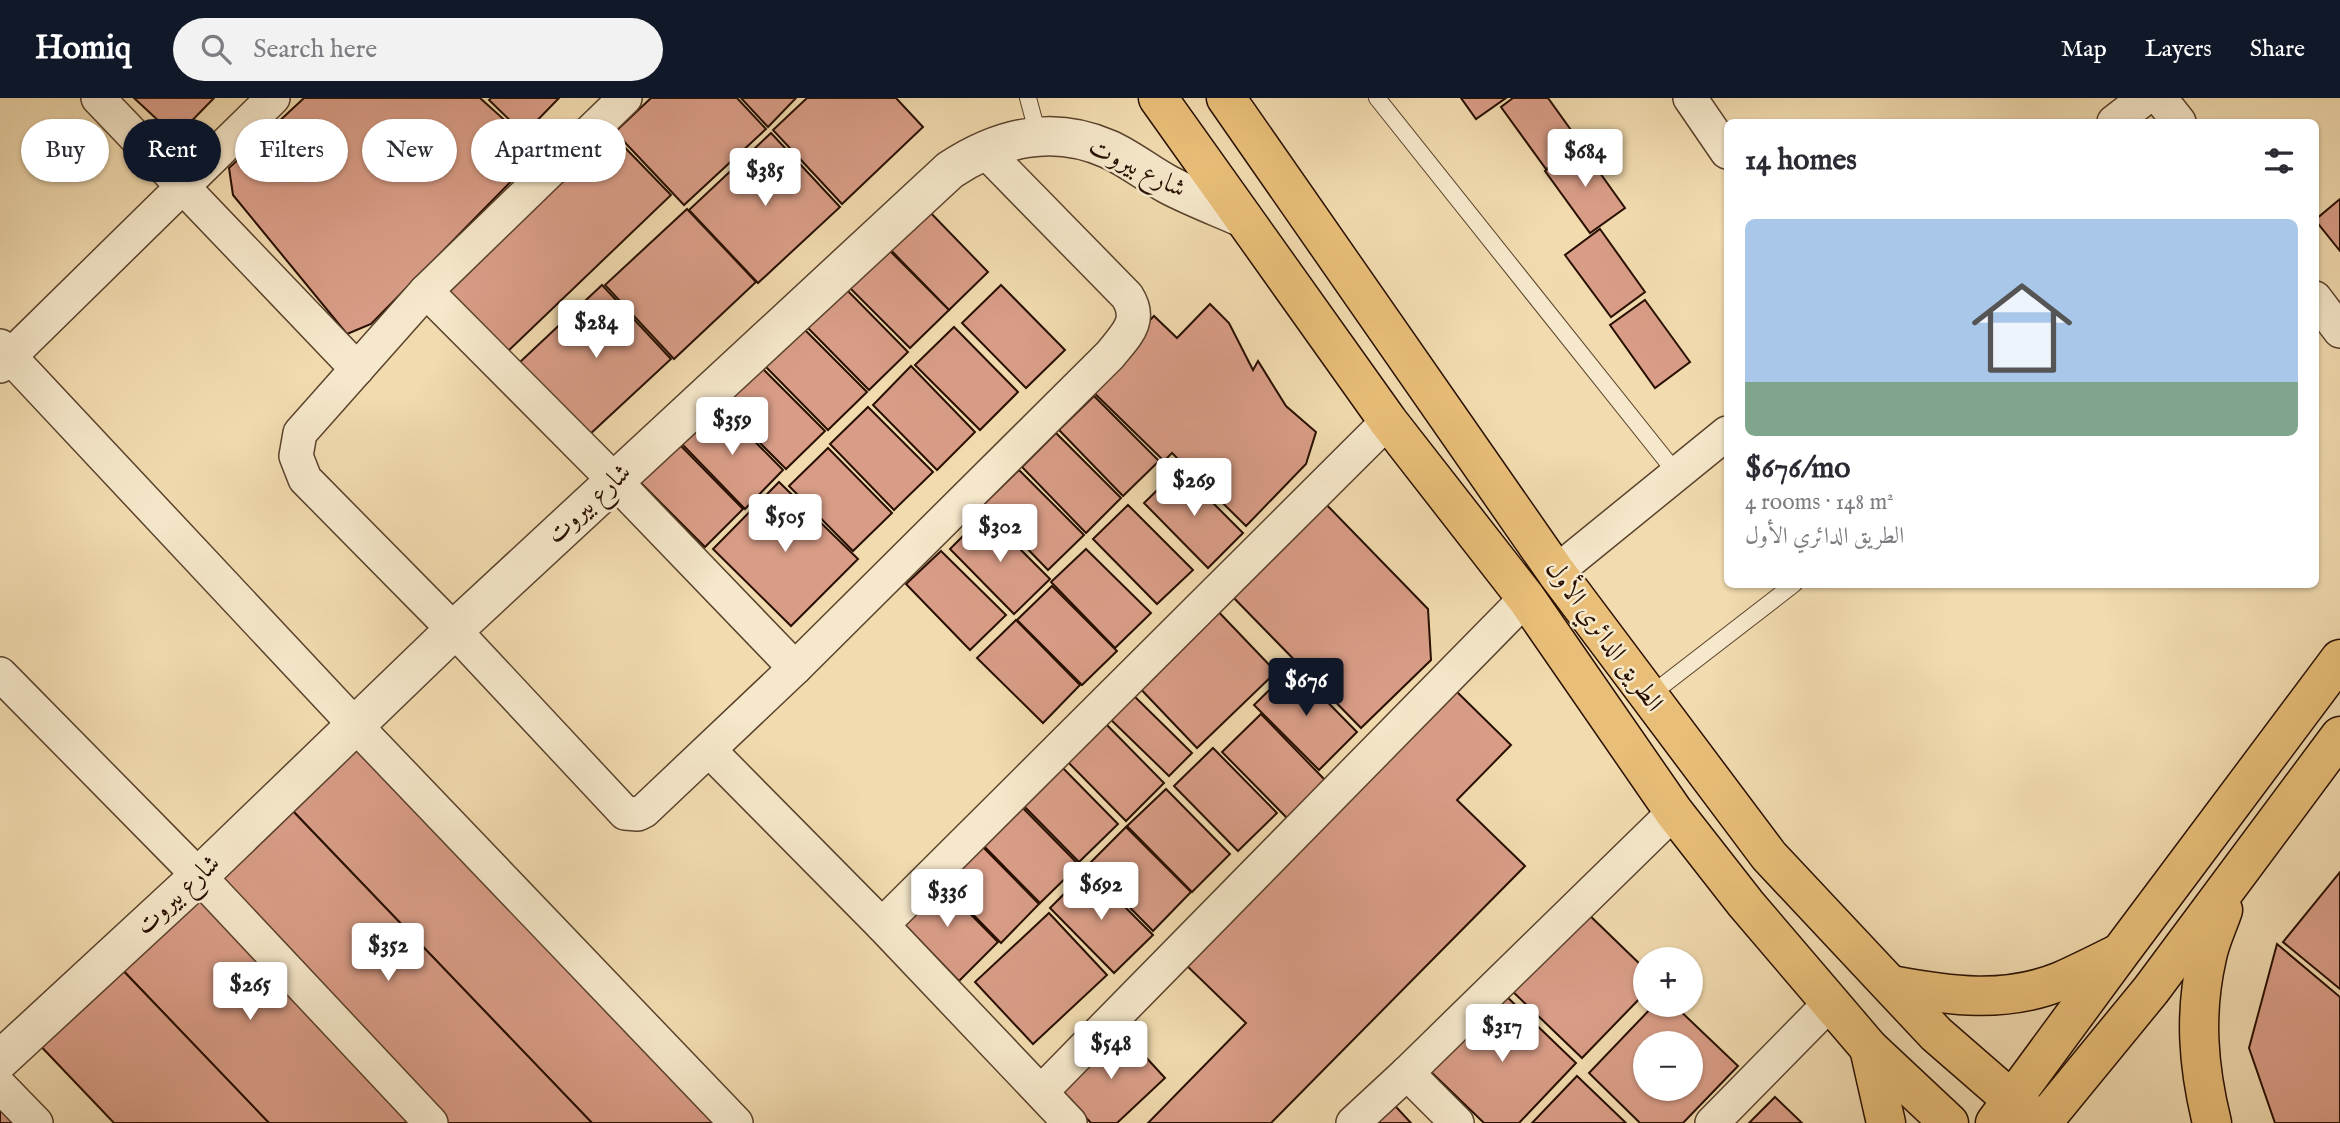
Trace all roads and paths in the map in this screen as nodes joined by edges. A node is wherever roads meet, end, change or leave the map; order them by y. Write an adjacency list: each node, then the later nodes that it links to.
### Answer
1 (98, 98): 16 (street)
2 (273, 98): 16 (street)
3 (625, 98): 18 (street)
4 (1028, 98): 13 (lane)
5 (1158, 98): 17 (main road, الطريق الدائري الأول)
6 (1377, 98): 25 (lane)
7 (1690, 98): 14 (street)
8 (2145, 98): 11 (street)
9 (2160, 98): 12 (street)
10 (1233, 101): 27 (main road, الطريق الدائري الأول)
11 (2118, 119)
12 (2177, 119)
13 (1038, 135): 15 (street, شارع بيروت); 17 (street, شارع بيروت)
14 (1724, 148)
15 (985, 151): 26 (street, شارع بيروت); 32 (street)
16 (181, 186): 21 (street); 22 (street)
17 (1242, 218): 23 (main road, الطريق الدائري الأول)
18 (426, 291): 22 (street); 26 (street)
19 (2319, 303): 20 (street)
20 (2340, 331)
21 (3, 356): 35 (street)
22 (357, 369): 30 (street)
23 (1388, 421): 29 (main road, الطريق الدائري الأول); 41 (street)
24 (1724, 435): 25 (street)
25 (1677, 474): 27 (street)
26 (614, 480): 30 (street, شارع بيروت); 32 (street)
27 (1556, 572): 34 (main road, الطريق الدائري الأول)
28 (1789, 588): 34 (lane)
29 (1526, 598): 38 (main road, الطريق الدائري الأول); 49 (street)
30 (454, 630): 35 (street, شارع بيروت); 37 (street)
31 (2340, 659): 42 (main road)
32 (795, 668): 37 (street)
33 (0, 674): 40 (street)
34 (1649, 696): 43 (main road, الطريق الدائري الأول)
35 (356, 726): 40 (street, شارع بيروت); 53 (street)
36 (2340, 736): 39 (main road)
37 (709, 750): 41 (street)
38 (1674, 812): 44 (main road, الطريق الدائري الأول); 47 (street)
39 (2235, 875): 50 (main road); 60 (main road)
40 (199, 876): 46 (street, شارع بيروت); 52 (street)
41 (882, 925): 49 (street)
42 (2120, 953): 43 (main road); 50 (main road)
43 (1891, 985): 50 (main road, الطريق الدائري الأول)
44 (1831, 1002): 45 (main road, الطريق الدائري الأول); 57 (street)
45 (1869, 1048): 58 (main road); 59 (main road, الطريق الدائري الأول)
46 (0, 1060)
47 (1408, 1073): 55 (street); 56 (street)
48 (0, 1086): 51 (street)
49 (1041, 1091): 54 (street)
50 (2023, 1118)
51 (36, 1123)
52 (431, 1123)
53 (736, 1123)
54 (1070, 1123)
55 (1353, 1123)
56 (1457, 1123)
57 (1712, 1123)
58 (1886, 1123)
59 (1949, 1123)
60 (2212, 1123)

